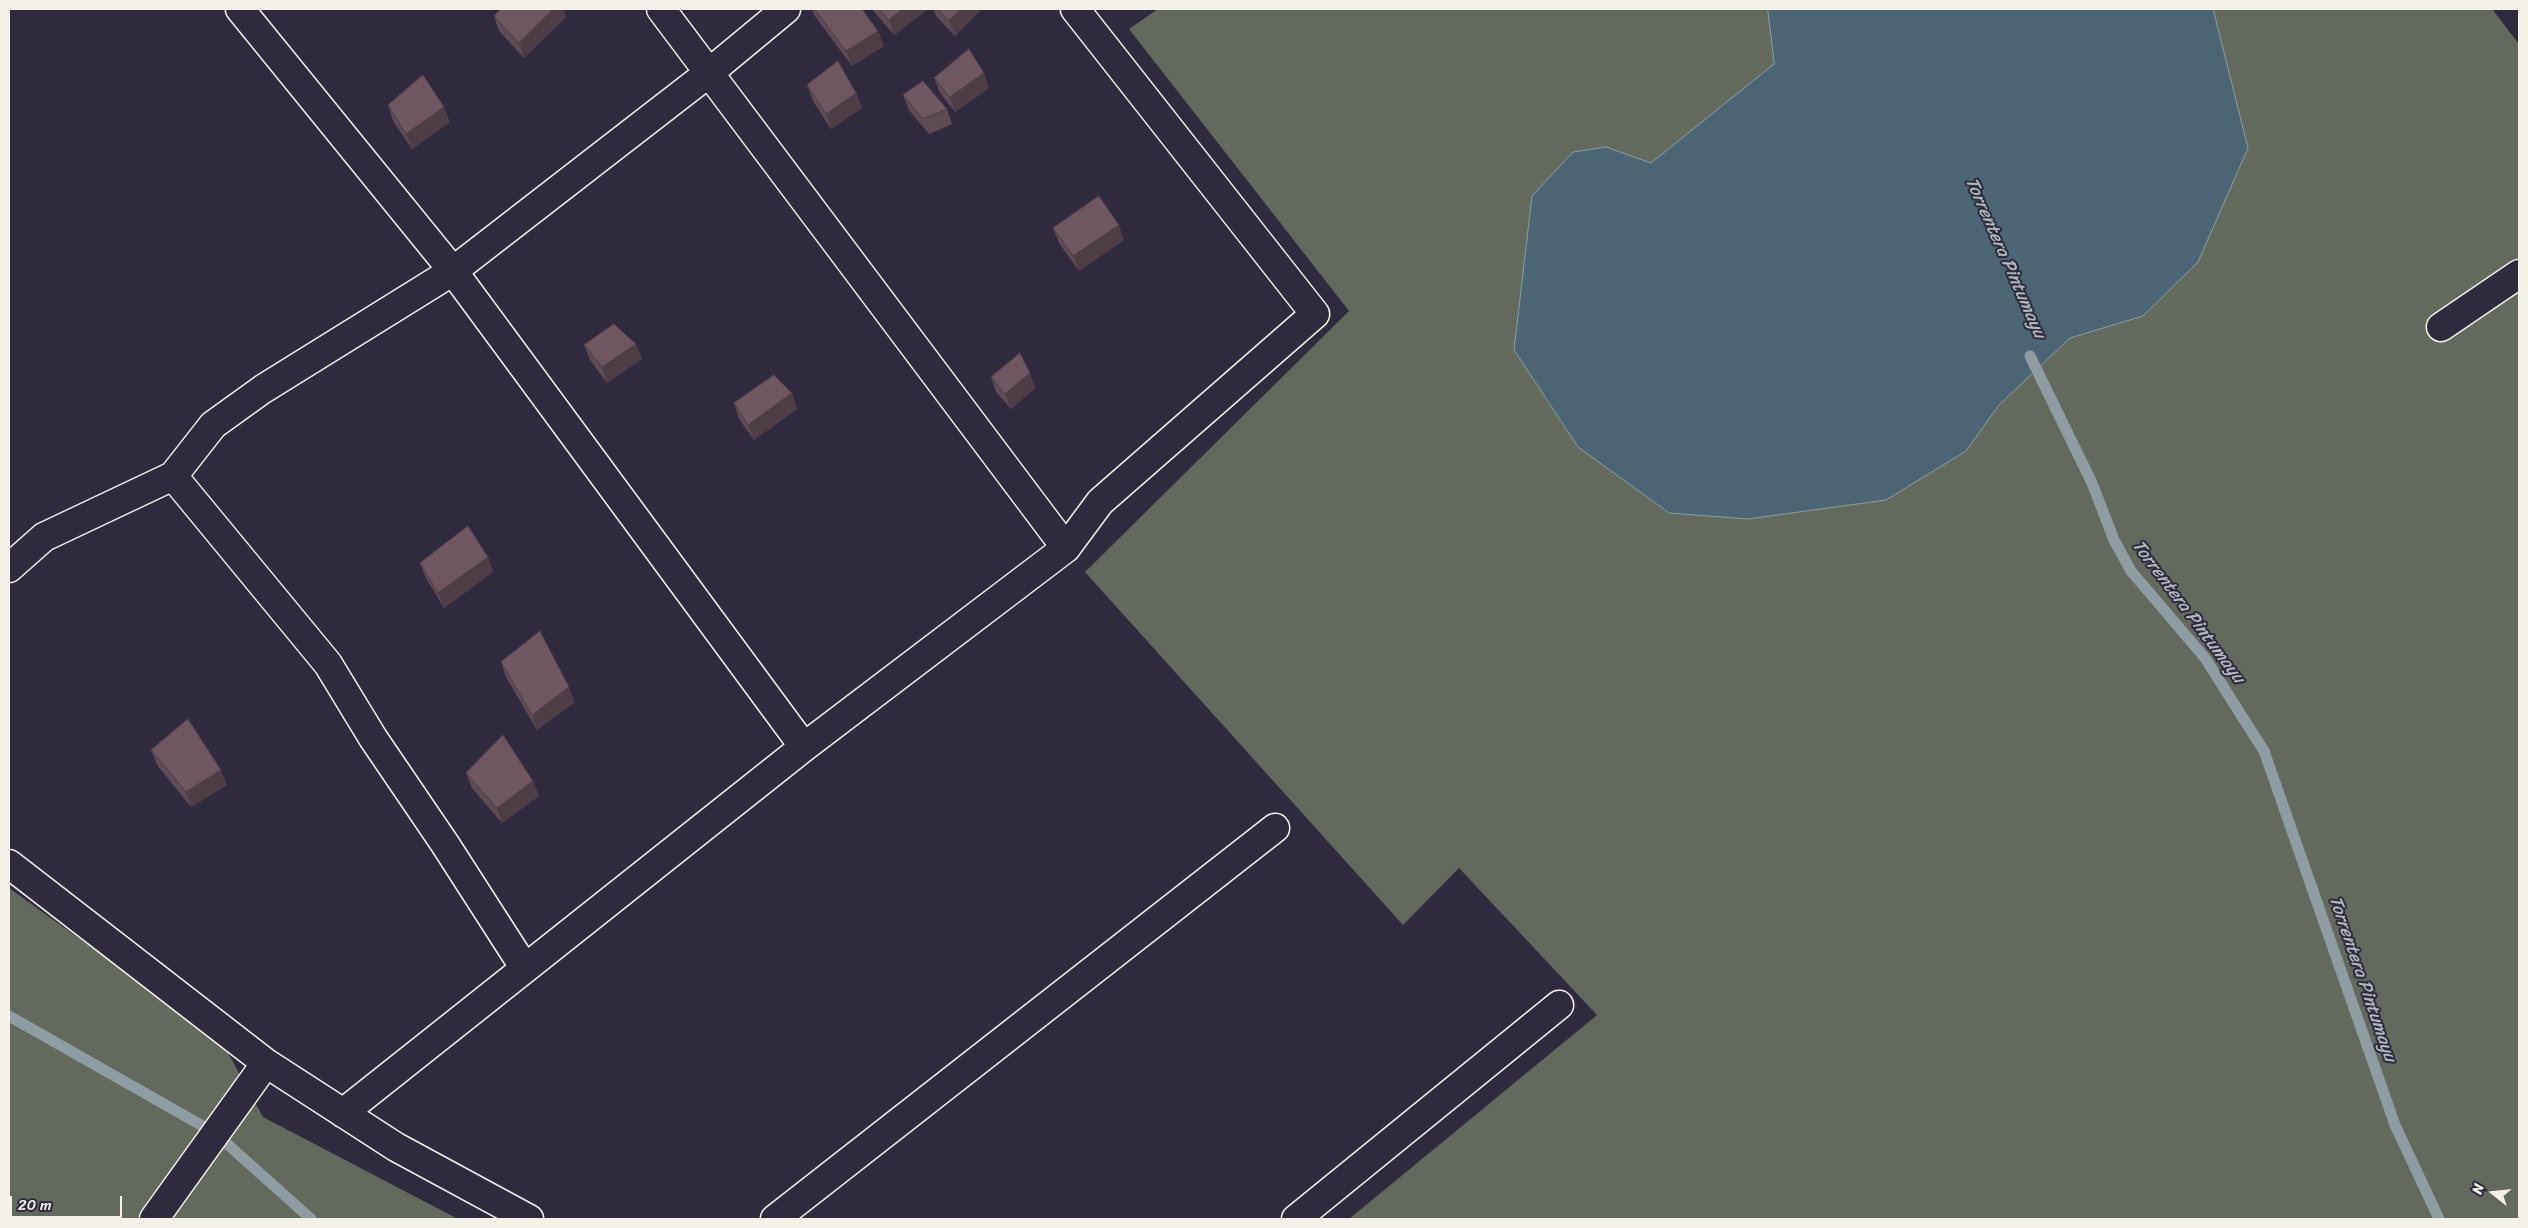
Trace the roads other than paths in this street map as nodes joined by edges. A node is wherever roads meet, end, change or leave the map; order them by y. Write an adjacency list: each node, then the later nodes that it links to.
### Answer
1 (240, 9): 6 (street)
2 (661, 9): 5 (street)
3 (786, 9): 5 (street)
4 (1075, 9): 10 (street)
5 (710, 72): 6 (street); 10 (street)
6 (453, 271): 9 (street); 12 (street)
7 (2519, 274): 8 (street)
8 (2441, 327)
9 (173, 476): 11 (street); 15 (street)
10 (1066, 548): 12 (street)
11 (9, 568)
12 (804, 746): 15 (street)
13 (1275, 828): 21 (street)
14 (9, 864): 17 (street)
15 (524, 967): 18 (street)
16 (1559, 1005): 22 (street)
17 (266, 1063): 18 (street); 19 (street)
18 (343, 1113): 20 (street)
19 (154, 1219)
20 (529, 1219)
21 (775, 1219)
22 (1296, 1219)

